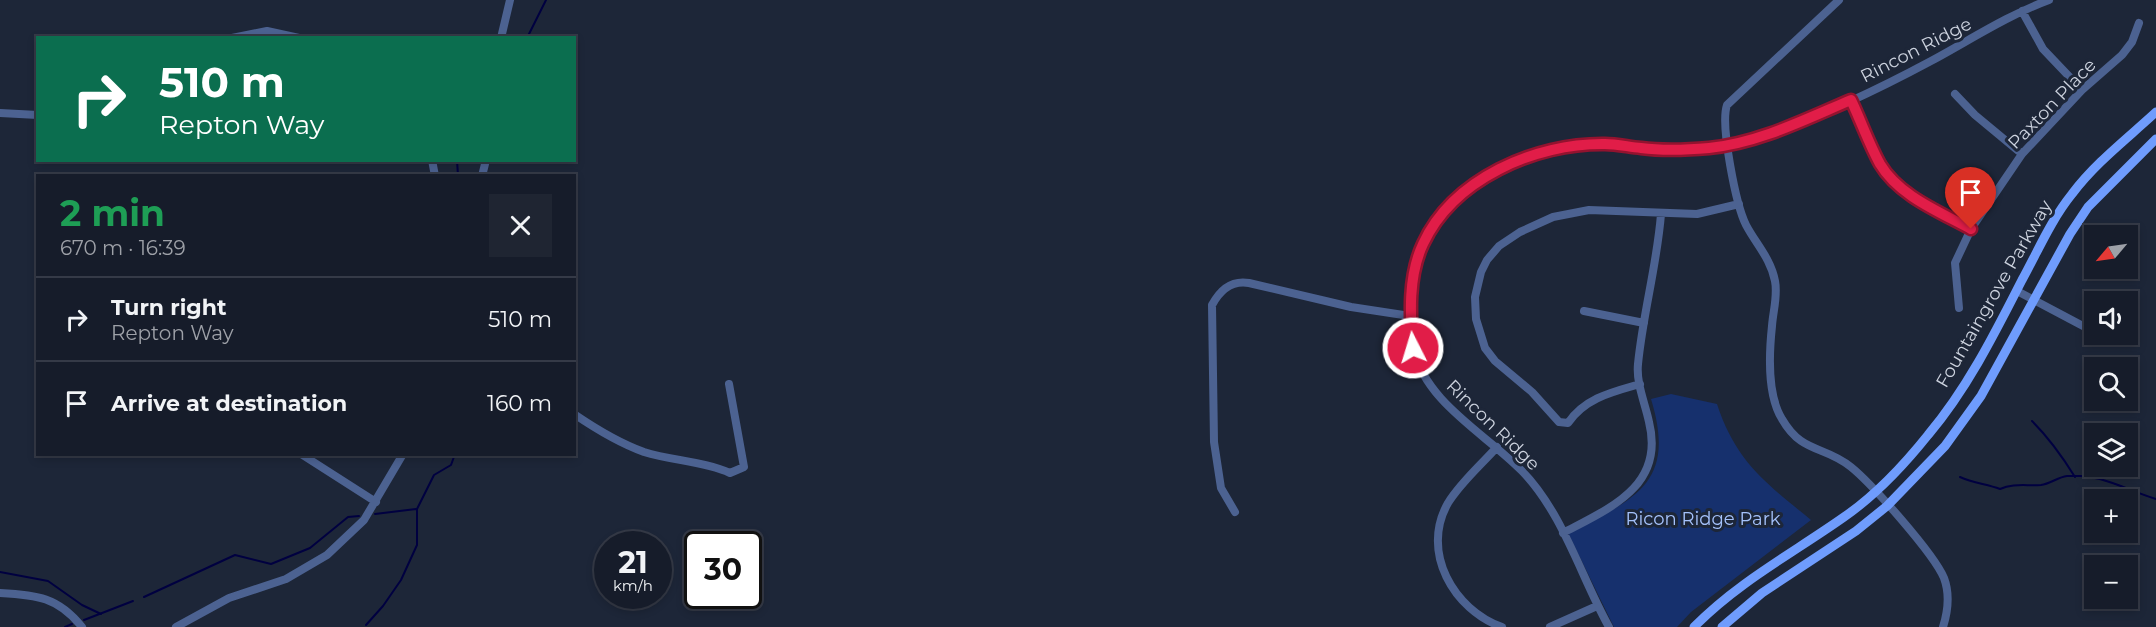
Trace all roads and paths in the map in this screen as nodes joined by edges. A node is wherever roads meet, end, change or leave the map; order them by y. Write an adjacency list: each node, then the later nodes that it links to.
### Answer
1 (510, 0): 8 (street)
2 (1839, 0): 16 (street)
3 (2049, 0): 4 (street, Rincon Ridge)
4 (2022, 11): 9 (street); 11 (street, Rincon Ridge)
5 (2139, 23): 9 (street, Paxton Place)
6 (242, 36): 7 (street)
7 (290, 36)
8 (501, 36)
9 (2082, 90): 17 (street, Paxton Place)
10 (1955, 94): 17 (street)
11 (1851, 100): 16 (street, Rincon Ridge); 20 (street)
12 (2156, 111): 21 (main road, Fountaingrove Parkway)
13 (0, 113): 14 (street)
14 (36, 115)
15 (2156, 139): 22 (main road, Fountaingrove Parkway)
16 (1727, 145): 18 (street); 25 (street, Rincon Ridge)
17 (2022, 154): 20 (street, Paxton Place)
18 (1739, 204): 19 (street); 34 (street)
19 (1661, 214): 26 (street); 29 (street)
20 (1971, 229): 23 (street, Paxton Place)
21 (2017, 291): 22 (street); 34 (main road, Fountaingrove Parkway)
22 (2034, 301): 27 (street); 36 (main road, Fountaingrove Parkway)
23 (1959, 308)
24 (1584, 311): 26 (street)
25 (1410, 316): 31 (street, Rincon Ridge); 37 (street)
26 (1644, 323): 29 (street)
27 (2083, 326)
28 (729, 384): 30 (street)
29 (1640, 384): 38 (street)
30 (576, 415)
31 (1497, 447): 38 (street, Rincon Ridge); 43 (street)
32 (304, 456): 35 (street)
33 (402, 456): 35 (street)
34 (1875, 492): 36 (street); 46 (main road, Fountaingrove Parkway)
35 (376, 502): 42 (street)
36 (1887, 506): 47 (main road, Fountaingrove Parkway); 48 (street)
37 (1235, 512)
38 (1563, 532): 40 (street, Rincon Ridge)
39 (0, 593): 41 (street)
40 (1597, 606): 44 (street); 45 (street, Rincon Ridge)
41 (82, 627)
42 (176, 627)
43 (1502, 627)
44 (1550, 627)
45 (1609, 627)
46 (1694, 627)
47 (1722, 627)
48 (1943, 627)

